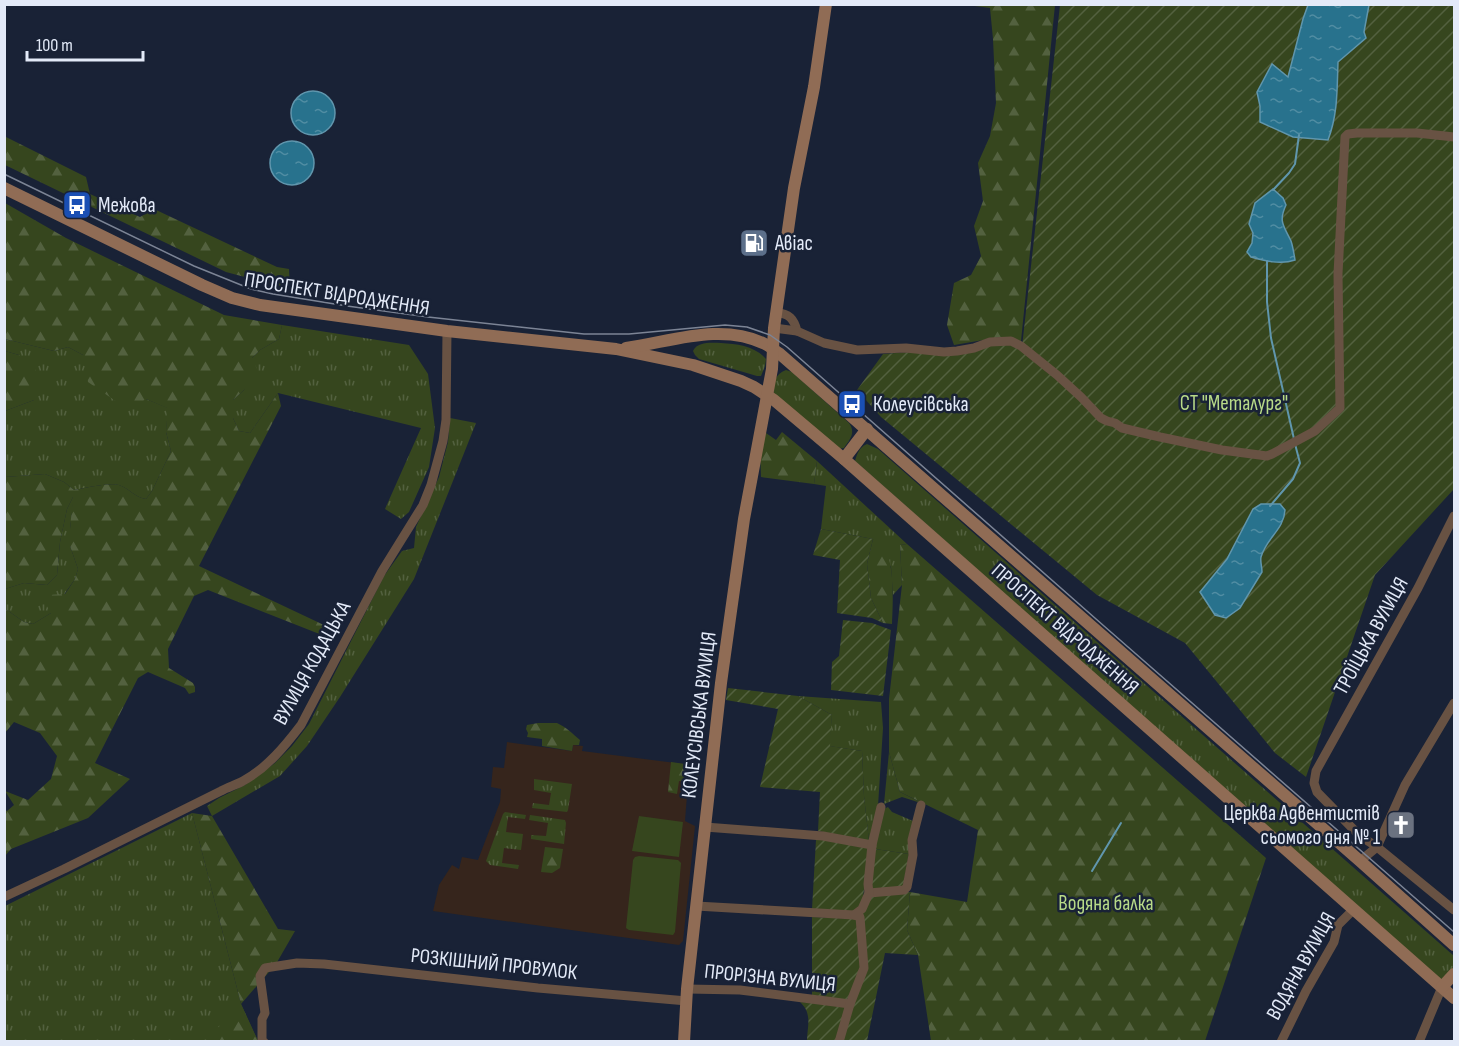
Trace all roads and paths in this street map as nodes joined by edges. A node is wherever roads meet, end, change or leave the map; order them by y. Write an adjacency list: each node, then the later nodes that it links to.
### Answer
1 (826, 4): 4 (main road, КОЛЕУСІВСЬКА ВУЛИЦЯ)
2 (1455, 137): 7 (street)
3 (4, 188): 6 (main road, ПРОСПЕКТ ВІДРОДЖЕННЯ)
4 (776, 313): 5 (main road, КОЛЕУСІВСЬКА ВУЛИЦЯ); 7 (street)
5 (774, 328): 7 (street); 9 (main road, КОЛЕУСІВСЬКА ВУЛИЦЯ)
6 (447, 331): 8 (main road, ПРОСПЕКТ ВІДРОДЖЕННЯ); 22 (street, ВУЛИЦЯ КОДАЦЬКА)
7 (797, 331)
8 (616, 349): 9 (main road, ПРОСПЕКТ ВІДРОДЖЕННЯ); 10 (main road, ПРОСПЕКТ ВІДРОДЖЕННЯ)
9 (773, 349): 10 (main road, КОЛЕУСІВСЬКА ВУЛИЦЯ); 11 (main road, ПРОСПЕКТ ВІДРОДЖЕННЯ)
10 (767, 395): 12 (main road, ПРОСПЕКТ ВІДРОДЖЕННЯ); 17 (main road, КОЛЕУСІВСЬКА ВУЛИЦЯ)
11 (867, 429): 12 (main road); 20 (main road, ПРОСПЕКТ ВІДРОДЖЕННЯ)
12 (844, 459): 24 (main road, ПРОСПЕКТ ВІДРОДЖЕННЯ)
13 (1455, 516): 19 (street, ТРОЇЦЬКА ВУЛИЦЯ)
14 (1455, 703): 19 (street)
15 (921, 805): 21 (street)
16 (881, 807): 18 (street)
17 (705, 827): 18 (street); 23 (main road, КОЛЕУСІВСЬКА ВУЛИЦЯ)
18 (872, 845): 21 (street)
19 (1377, 847): 20 (street); 25 (street)
20 (1360, 861): 27 (main road, ПРОСПЕКТ ВІДРОДЖЕННЯ)
21 (869, 893): 26 (street)
22 (4, 897)
23 (696, 906): 26 (street); 30 (main road, КОЛЕУСІВСЬКА ВУЛИЦЯ)
24 (1354, 909): 29 (main road, ПРОСПЕКТ ВІДРОДЖЕННЯ); 36 (street, ВОДЯНА ВУЛИЦЯ)
25 (1455, 910)
26 (854, 915): 32 (street, ПРОРІЗНА ВУЛИЦЯ)
27 (1455, 945)
28 (1455, 974): 29 (main road)
29 (1442, 987): 31 (main road, ПРОСПЕКТ ВІДРОДЖЕННЯ); 37 (street)
30 (687, 995): 32 (street, ПРОРІЗНА ВУЛИЦЯ); 33 (street, РОЗКІШНИЙ ПРОВУЛОК); 34 (main road, КОЛЕУСІВСЬКА ВУЛИЦЯ)
31 (1455, 998)
32 (850, 1004): 35 (street, ПРОРІЗНА ВУЛИЦЯ)
33 (263, 1041)
34 (684, 1041)
35 (839, 1041)
36 (1281, 1041)
37 (1419, 1041)

